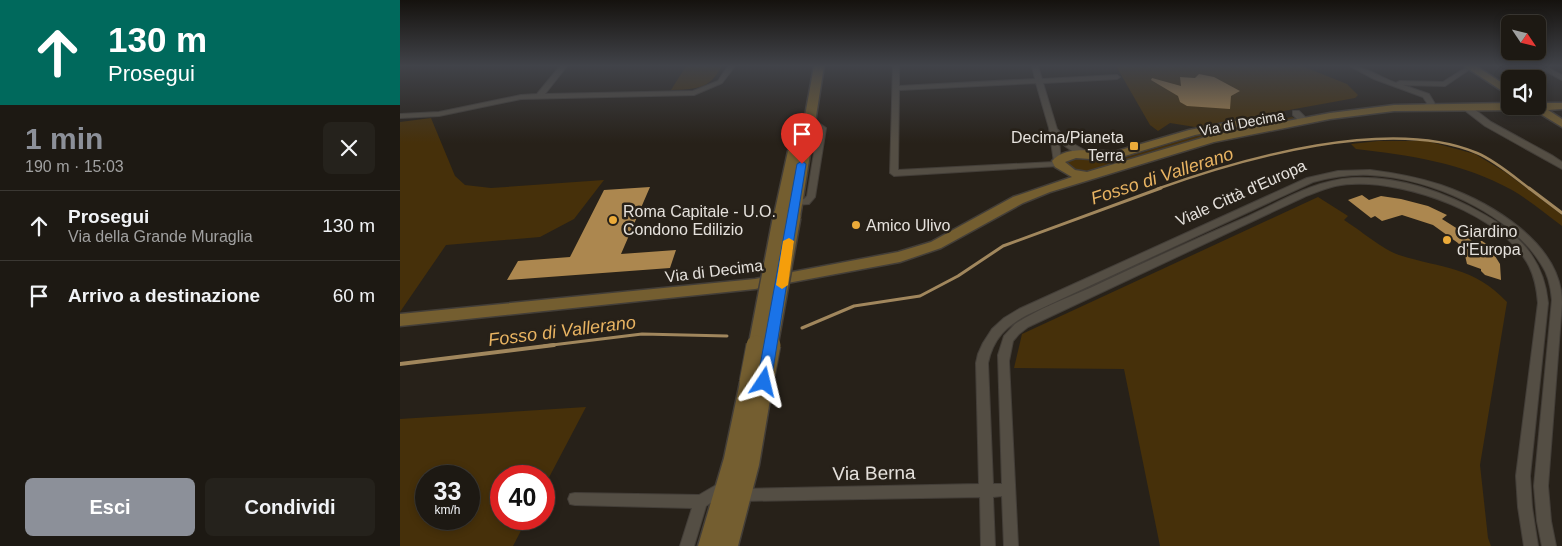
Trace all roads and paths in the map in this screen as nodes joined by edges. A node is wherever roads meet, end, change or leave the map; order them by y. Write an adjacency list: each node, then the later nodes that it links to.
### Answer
1 (543, 91): 8 (street)
2 (698, 91): 8 (street)
3 (806, 91): 24 (street)
4 (814, 91): 24 (street)
5 (896, 91): 20 (street)
6 (1043, 91): 18 (street)
7 (1413, 91): 9 (street)
8 (539, 97): 15 (street)
9 (1428, 104): 12 (street, Via di Decima); 16 (street, Via di Decima)
10 (1546, 106): 11 (street, Via di Decima)
11 (1562, 106)
12 (1466, 107): 13 (street, Via di Decima); 21 (street)
13 (1501, 107)
14 (1546, 112): 17 (street)
15 (400, 116)
16 (1300, 117): 19 (street, Via di Decima); 22 (street, Via di Decima)
17 (1562, 124)
18 (1053, 128): 19 (street); 20 (street)
19 (1085, 154): 20 (street, Via di Decima)
20 (1058, 163): 22 (street); 23 (street)
21 (1562, 166)
22 (1090, 176): 23 (street, Via di Decima)
23 (1045, 190): 25 (street, Via di Decima)
24 (790, 211): 28 (street, bridge)
25 (400, 320)
26 (1540, 326): 27 (street); 29 (street, Viale Città d'Europa); 38 (street, Viale Città d'Europa)
27 (1558, 336): 30 (street, Viale Città d'Europa); 39 (street, Viale Città d'Europa)
28 (734, 490): 30 (street, Via Berna); 32 (street); 34 (street); 35 (street)
29 (1008, 490): 30 (street, Via Berna); 37 (street, Viale Città d'Europa)
30 (986, 491): 36 (street, Viale Città d'Europa)
31 (574, 499): 32 (street)
32 (701, 502): 33 (street)
33 (687, 546)
34 (709, 546)
35 (726, 546)
36 (988, 546)
37 (1011, 546)
38 (1531, 546)
39 (1549, 546)

